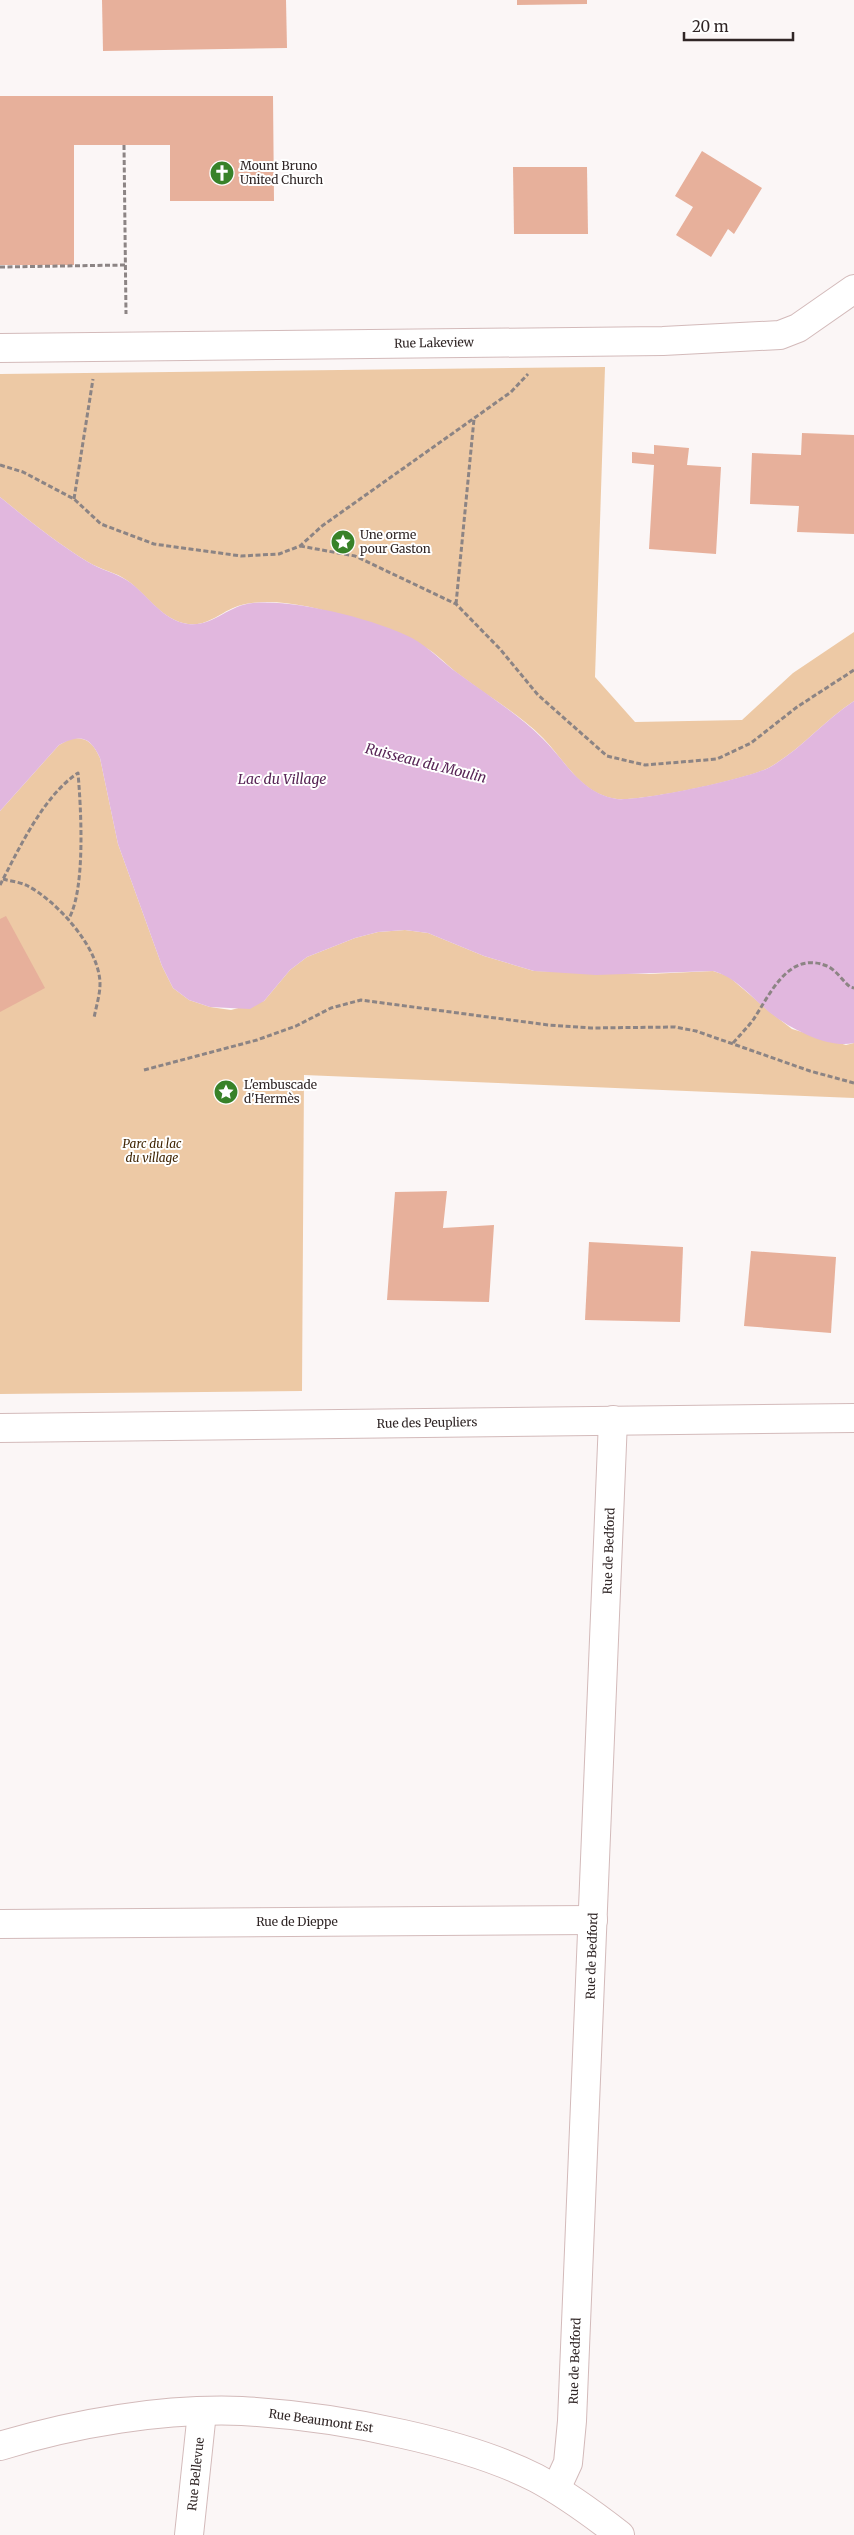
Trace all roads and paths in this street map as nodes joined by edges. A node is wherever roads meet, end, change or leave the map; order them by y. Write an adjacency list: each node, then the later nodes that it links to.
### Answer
1 (124, 145): 2 (path)
2 (126, 265): 3 (path); 5 (path)
3 (0, 267)
4 (854, 289): 6 (street, Rue Lakeview)
5 (126, 317)
6 (0, 348)
7 (530, 371): 9 (path)
8 (94, 376): 11 (path)
9 (474, 419): 12 (path); 13 (path)
10 (0, 465): 11 (path)
11 (74, 499): 12 (path)
12 (300, 546): 13 (path)
13 (456, 604): 14 (path)
14 (854, 670)
15 (3, 879): 16 (path); 17 (path); 17 (path)
16 (0, 885)
17 (68, 920): 19 (path)
18 (854, 988): 20 (path)
19 (94, 1018)
20 (733, 1043): 21 (path); 22 (path)
21 (144, 1070)
22 (854, 1083)
23 (854, 1418): 24 (street, Rue des Peupliers)
24 (613, 1420): 25 (street, Rue des Peupliers); 26 (street, Rue de Bedford)
25 (0, 1428)
26 (593, 1920): 27 (street, Rue de Dieppe); 30 (street, Rue de Bedford)
27 (0, 1924)
28 (202, 2412): 29 (street, Rue Beaumont Est); 30 (street, Rue Beaumont Est); 31 (street, Rue Bellevue)
29 (0, 2446)
30 (556, 2489): 32 (street, Rue Beaumont Est)
31 (189, 2535)
32 (620, 2535)

